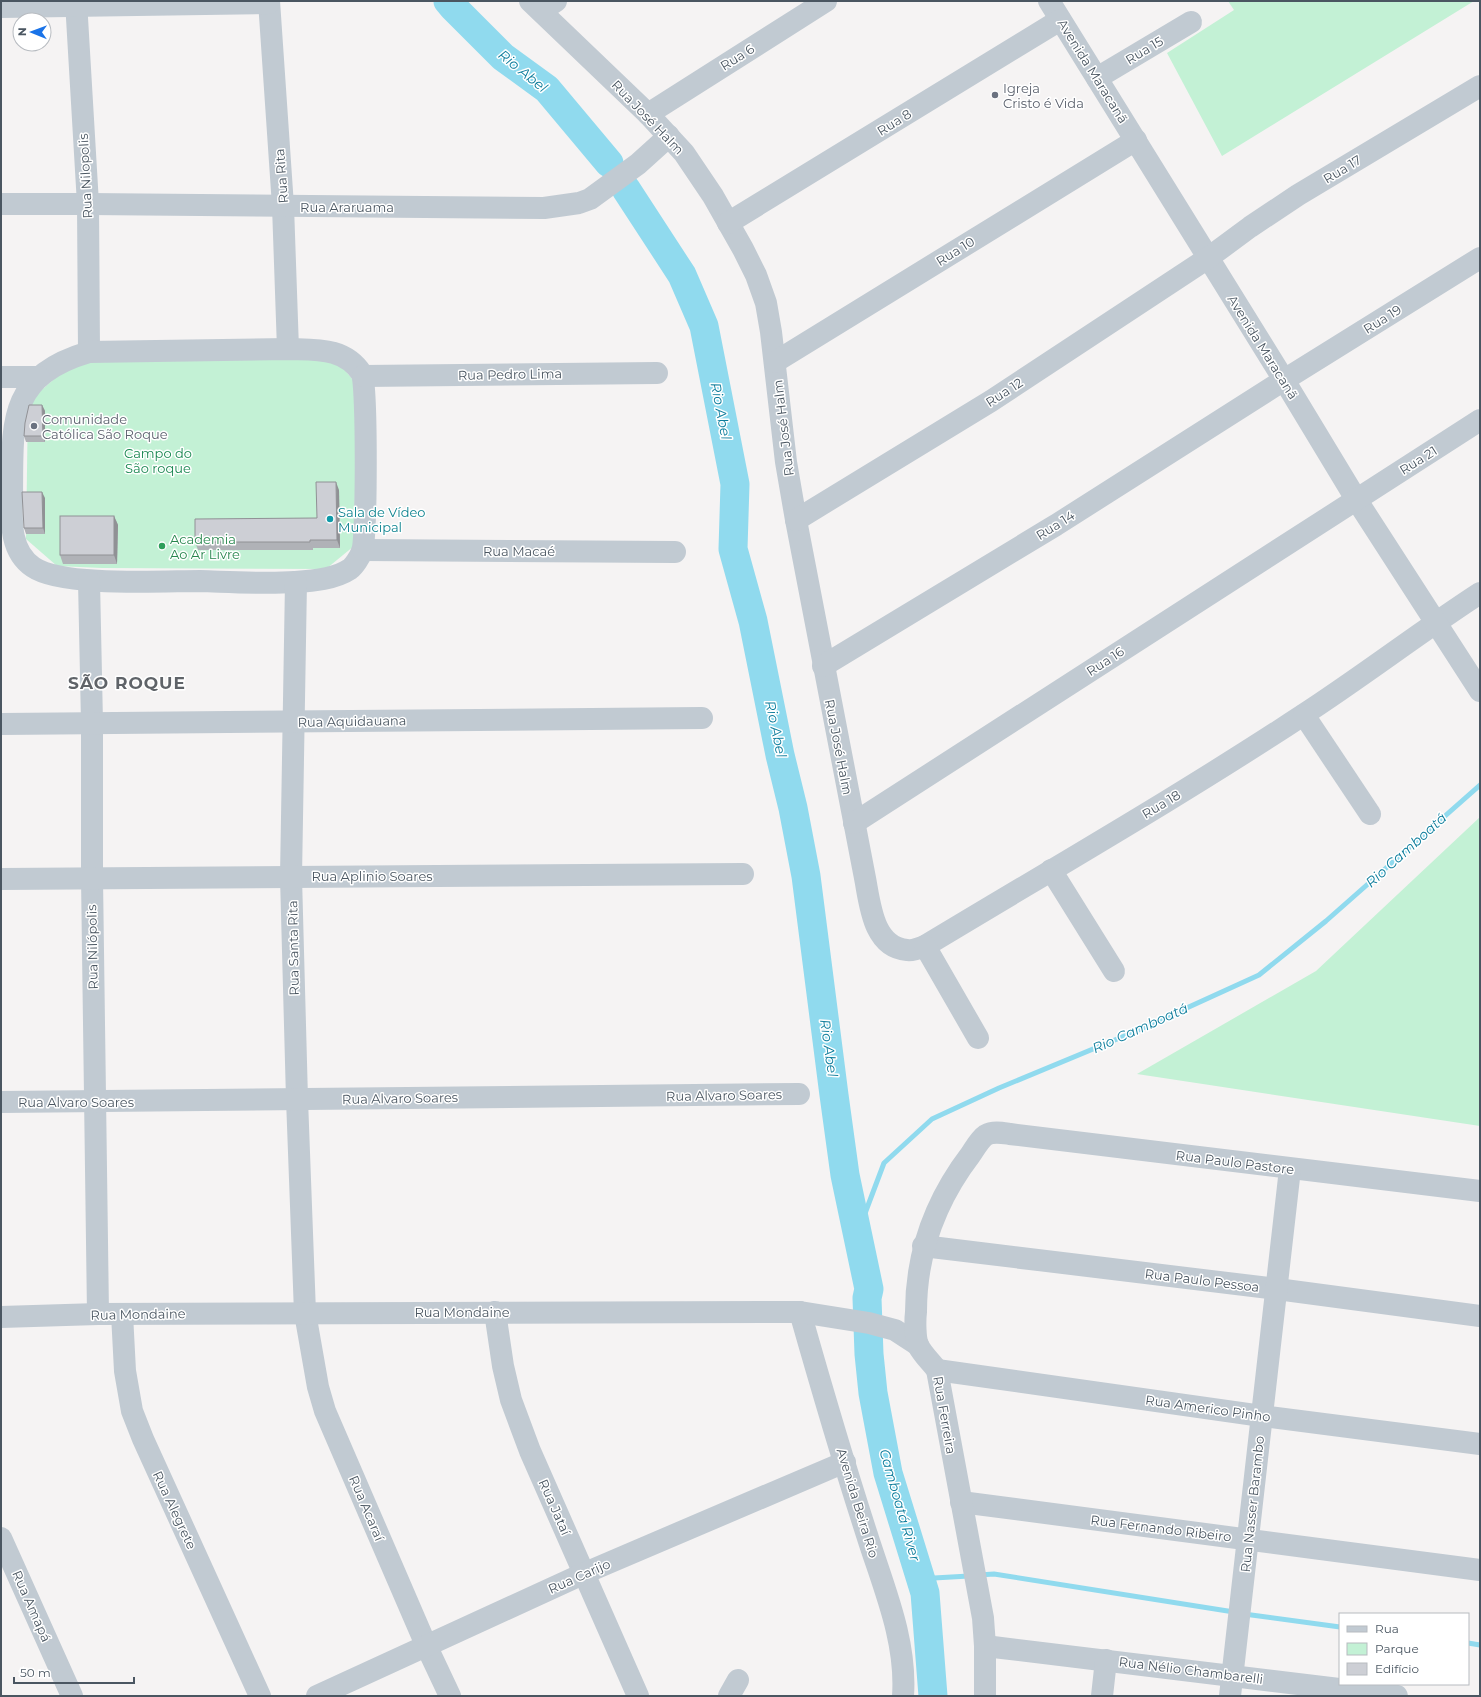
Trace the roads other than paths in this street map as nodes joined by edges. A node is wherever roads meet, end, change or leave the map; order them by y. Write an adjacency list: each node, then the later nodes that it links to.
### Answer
1 (826, 1): 11 (street, Rua 6)
2 (1048, 1): 7 (street, Avenida Maracanã)
3 (269, 2): 4 (street); 16 (street, Rua Rita)
4 (76, 4): 6 (street); 15 (street, Rua Nilopolis)
5 (542, 4): 11 (street, Rua José Halm)
6 (1, 7)
7 (1060, 20): 9 (street, Avenida Maracanã); 17 (street, Rua 8)
8 (1191, 22): 9 (street, Rua 15)
9 (1097, 78): 13 (street, Avenida Maracanã)
10 (1480, 86): 18 (street, Rua 17)
11 (648, 114): 12 (street, Rua José Halm)
12 (669, 136): 16 (street, Rua Araruama); 17 (street, Rua José Halm)
13 (1136, 140): 18 (street, Avenida Maracanã); 22 (street, Rua 10)
14 (1, 204): 15 (street, Rua Araruama)
15 (88, 204): 16 (street, Rua Araruama); 21 (street, Rua Nilopolis)
16 (283, 206): 20 (street, Rua Rita)
17 (728, 224): 22 (street, Rua José Halm)
18 (1208, 258): 27 (street, Avenida Maracanã); 30 (street, Rua 12)
19 (1480, 258): 27 (street, Rua 19)
20 (288, 349): 21 (street); 25 (street)
21 (89, 352): 24 (street)
22 (775, 362): 30 (street, Rua José Halm)
23 (657, 373): 25 (street, Rua Pedro Lima)
24 (39, 376): 26 (street); 33 (street)
25 (363, 376): 31 (street)
26 (1, 377)
27 (1284, 380): 29 (street, Avenida Maracanã); 38 (street, Rua 14)
28 (1480, 420): 29 (street, Rua 21)
29 (1356, 499): 37 (street, Avenida Maracanã); 46 (street, Rua 16)
30 (796, 520): 38 (street, Rua José Halm)
31 (362, 550): 32 (street, Rua Macaé); 35 (street)
32 (675, 552)
33 (10, 553): 34 (street)
34 (88, 581): 35 (street); 43 (street, Rua Nilópolis)
35 (296, 582): 42 (street, Rua Santa Rita)
36 (1480, 593): 37 (street, Rua 18)
37 (1435, 622): 39 (street, Avenida Maracanã); 40 (street, Rua 18)
38 (823, 666): 46 (street, Rua José Halm)
39 (1480, 691)
40 (1304, 715): 45 (street); 47 (street, Rua 18)
41 (702, 718): 42 (street, Rua Aquidauana)
42 (294, 722): 43 (street, Rua Aquidauana); 49 (street, Rua Santa Rita)
43 (92, 723): 44 (street, Rua Aquidauana); 50 (street, Rua Nilópolis)
44 (1, 724)
45 (1370, 814)
46 (854, 823): 52 (street, Rua José Halm)
47 (1051, 870): 53 (street, Rua 18); 54 (street)
48 (744, 874): 49 (street, Rua Aplinio Soares)
49 (292, 877): 50 (street, Rua Aplinio Soares); 57 (street, Rua Santa Rita)
50 (92, 878): 51 (street, Rua Aplinio Soares); 59 (street, Rua Nilópolis)
51 (1, 879)
52 (878, 932): 53 (street, Rua 18)
53 (925, 946): 55 (street)
54 (1114, 971)
55 (978, 1038)
56 (799, 1094): 57 (street, Rua Alvaro Soares)
57 (297, 1099): 59 (street, Rua Alvaro Soares); 66 (street, Rua Santa Rita)
58 (1, 1102): 59 (street, Rua Alvaro Soares)
59 (94, 1102): 67 (street, Rua Nilópolis)
60 (1290, 1169): 61 (street, Rua Paulo Pastore); 62 (street, Rua Paulo Pastore); 63 (street, Rua Nasser Barambo)
61 (1480, 1191)
62 (923, 1246): 63 (street, Rua Paulo Pessoa); 71 (street)
63 (1276, 1289): 69 (street, Rua Paulo Pessoa); 73 (street, Rua Nasser Barambo)
64 (495, 1312): 65 (street, Rua Mondaine); 66 (street, Rua Mondaine); 80 (street, Rua Jataí)
65 (800, 1312): 71 (street, Rua Mondaine); 75 (street, Avenida Beira Rio)
66 (305, 1313): 68 (street, Rua Mondaine); 81 (street, Rua Acaraí)
67 (98, 1314): 68 (street, Rua Mondaine); 70 (street, Rua Mondaine)
68 (122, 1314): 87 (street, Rua Alegrete)
69 (1480, 1316)
70 (1, 1317)
71 (918, 1345): 72 (street, Rua Ferreira)
72 (936, 1370): 73 (street, Rua Americo Pinho); 76 (street, Rua Ferreira)
73 (1262, 1416): 74 (street, Rua Americo Pinho); 78 (street, Rua Nasser Barambo)
74 (1480, 1444)
75 (845, 1462): 80 (street, Rua Carijo); 91 (street, Avenida Beira Rio)
76 (961, 1502): 78 (street, Rua Fernando Ribeiro); 82 (street, Rua Ferreira)
77 (1, 1538): 86 (street, Rua Amapá)
78 (1248, 1539): 79 (street, Rua Fernando Ribeiro); 84 (street, Rua Nasser Barambo)
79 (1480, 1570)
80 (585, 1573): 81 (street, Rua Carijo); 90 (street, Rua Jataí)
81 (426, 1645): 88 (street, Rua Carijo); 89 (street, Rua Acaraí)
82 (985, 1646): 83 (street, Rua Nélio Chambarelli); 92 (street, Rua Ferreira)
83 (1106, 1660): 84 (street, Rua Nélio Chambarelli); 93 (street)
84 (1231, 1686): 85 (street, Rua Nélio Chambarelli)
85 (1360, 1694): 94 (street, Rua Nélio Chambarelli)
86 (72, 1696)
87 (260, 1696)
88 (317, 1696)
89 (450, 1696)
90 (638, 1696)
91 (903, 1696)
92 (985, 1696)
93 (1102, 1696)
94 (1397, 1696)

